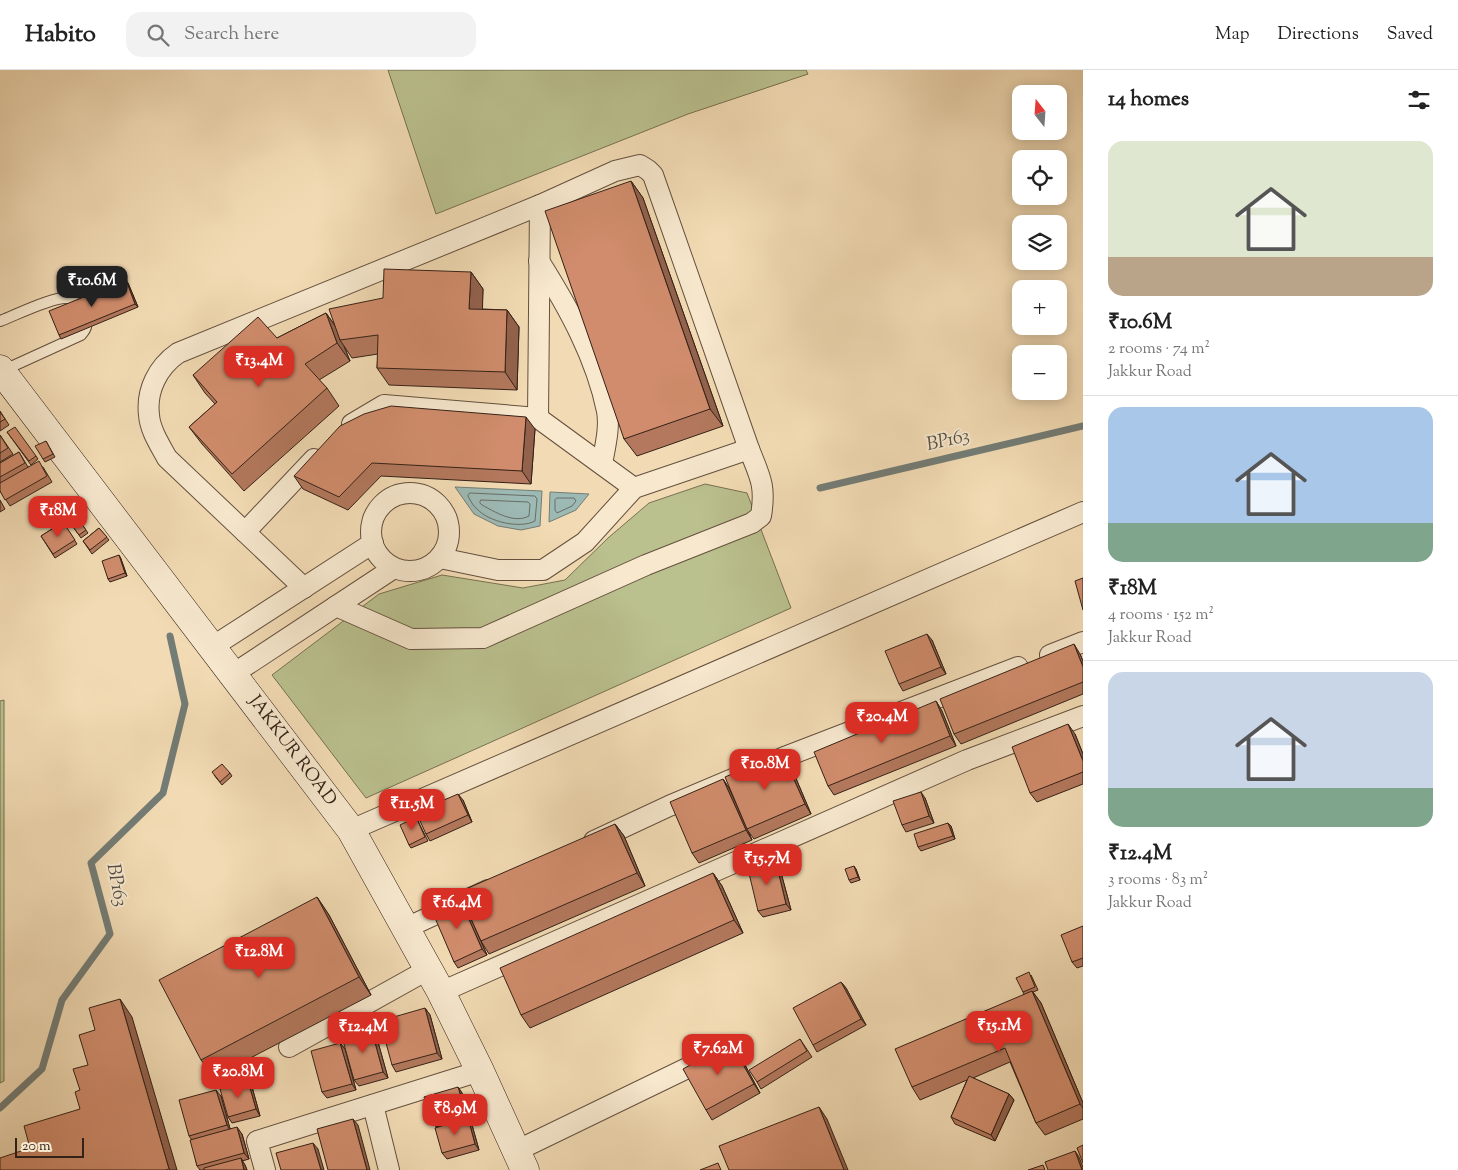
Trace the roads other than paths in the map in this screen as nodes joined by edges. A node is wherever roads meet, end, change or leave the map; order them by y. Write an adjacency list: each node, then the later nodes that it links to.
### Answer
1 (540, 205): 2 (street); 6 (street); 10 (street)
2 (539, 261): 5 (street); 7 (street)
3 (0, 321): 4 (lane)
4 (1, 370): 17 (street, JAKKUR ROAD)
5 (538, 418): 7 (street); 10 (street)
6 (749, 449): 8 (street); 15 (street)
7 (602, 464): 8 (street)
8 (634, 488): 12 (street)
9 (1083, 512): 20 (street)
10 (245, 532): 14 (street)
11 (373, 543): 12 (street); 13 (street); 14 (street)
12 (440, 558): 13 (street)
13 (394, 568): 15 (street)
14 (304, 588): 17 (street)
15 (336, 606): 18 (street)
16 (1083, 642): 21 (street)
17 (212, 648): 18 (street, JAKKUR ROAD)
18 (233, 674): 20 (street, JAKKUR ROAD)
19 (1083, 716): 24 (street)
20 (351, 830): 23 (street, JAKKUR ROAD)
21 (573, 851)
22 (502, 883): 23 (street)
23 (406, 928): 24 (street, JAKKUR ROAD)
24 (435, 980): 25 (street); 27 (street, JAKKUR ROAD)
25 (289, 1047)
26 (724, 1050): 29 (street)
27 (480, 1071): 28 (street); 29 (street, JAKKUR ROAD)
28 (373, 1105): 30 (street); 31 (street)
29 (520, 1161)
30 (265, 1170)
31 (388, 1170)

